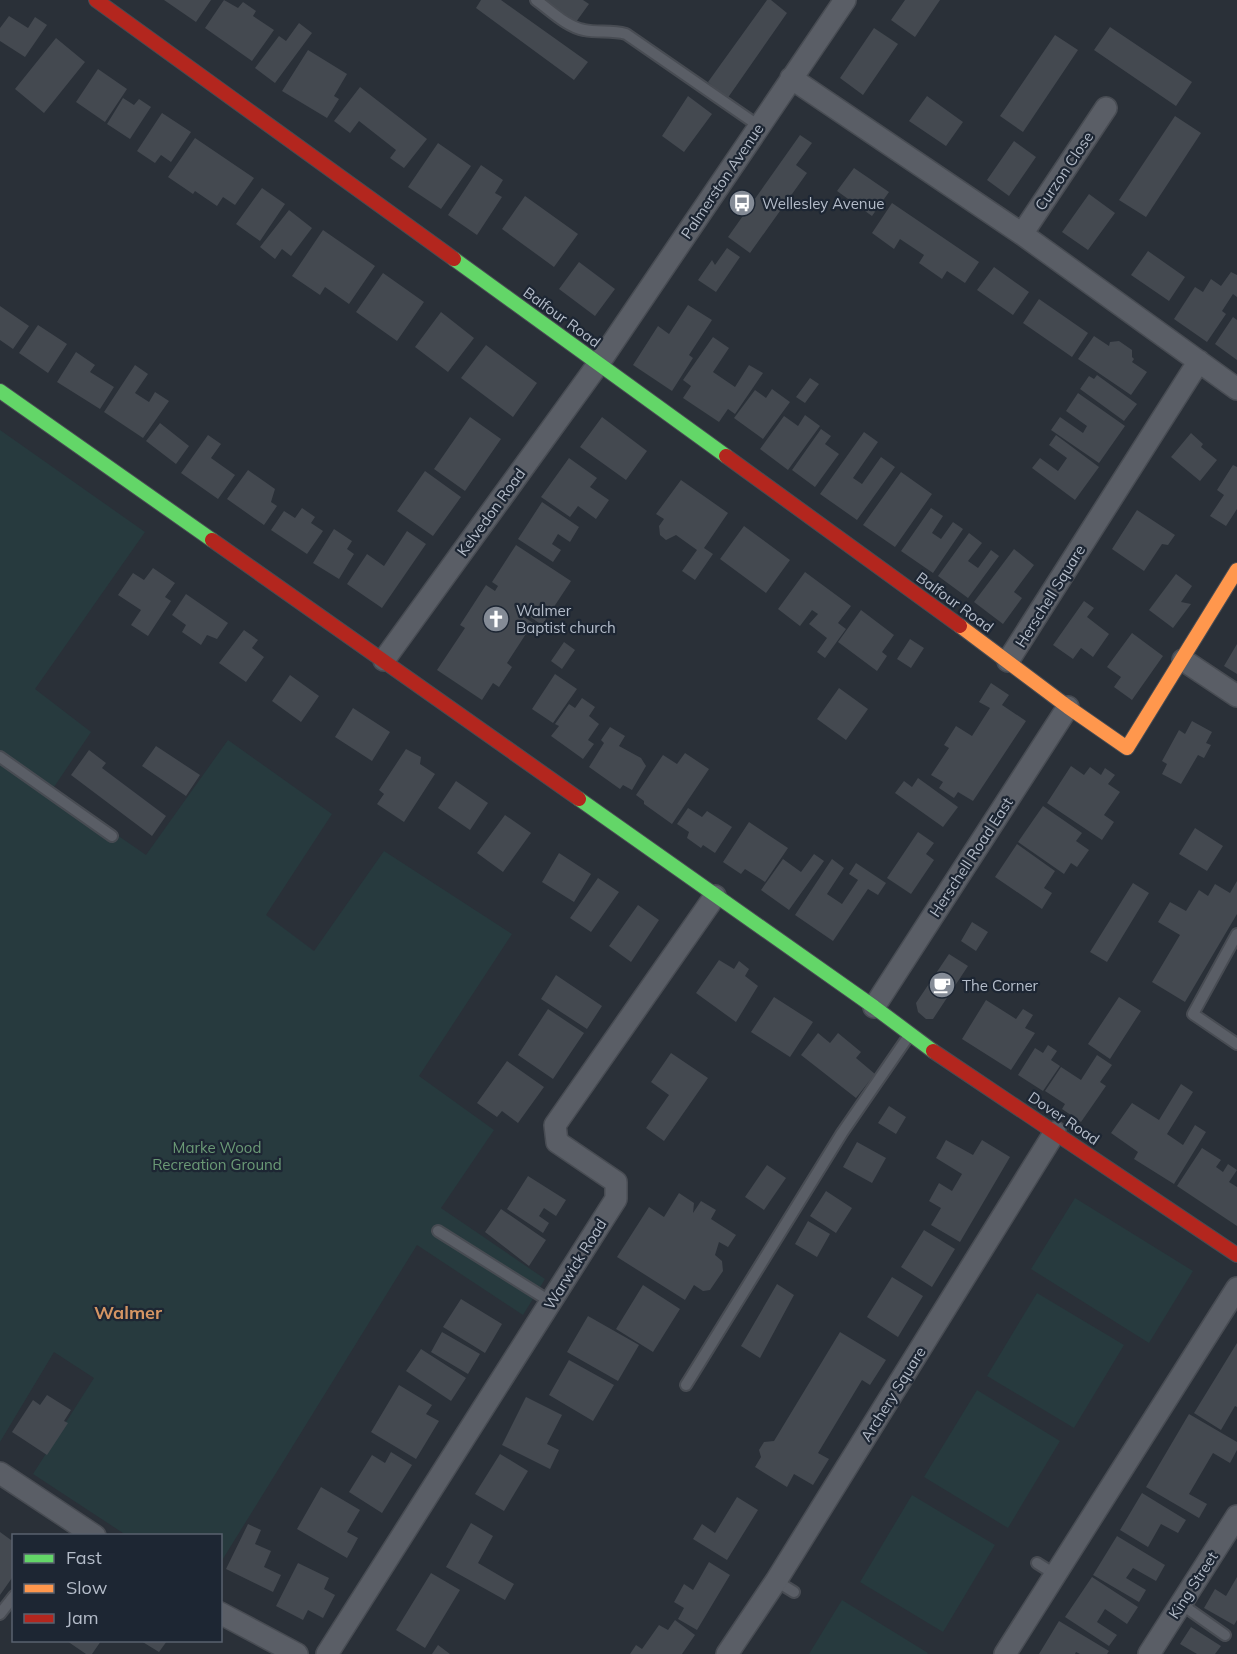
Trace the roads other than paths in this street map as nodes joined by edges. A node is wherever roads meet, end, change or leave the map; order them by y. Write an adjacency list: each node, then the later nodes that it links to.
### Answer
1 (96, 0): 9 (main road, Balfour Road)
2 (536, 0): 6 (lane)
3 (845, 0): 4 (street, Palmerston Avenue)
4 (791, 78): 6 (street, Palmerston Avenue); 7 (street)
5 (1106, 108): 7 (street, Curzon Close)
6 (759, 126): 9 (street, Palmerston Avenue)
7 (1022, 234): 8 (street)
8 (1199, 361): 10 (street); 15 (street, Herschell Square)
9 (599, 363): 13 (street, Kelvedon Road); 15 (main road, Balfour Road)
10 (1237, 389)
11 (0, 392): 13 (main road, Dover Road)
12 (1237, 570): 14 (main road, Herschell Square)
13 (384, 660): 20 (main road, Dover Road)
14 (1182, 660): 16 (street); 17 (main road, Herschell Square)
15 (1008, 661): 17 (main road, Herschell Square)
16 (1237, 696)
17 (1068, 707): 22 (street, Herschell Road East)
18 (0, 757): 19 (lane)
19 (112, 836)
20 (715, 896): 22 (main road, Dover Road); 29 (street, Warwick Road)
21 (1237, 934): 24 (lane)
22 (874, 1007): 23 (main road, Dover Road)
23 (909, 1035): 25 (main road, Dover Road); 30 (lane)
24 (1237, 1044)
25 (1055, 1132): 27 (main road, Dover Road); 43 (street, Archery Square)
26 (438, 1231): 29 (lane)
27 (1237, 1255)
28 (1237, 1288): 35 (street)
29 (551, 1302): 42 (street, Warwick Road)
30 (686, 1385)
31 (0, 1473): 33 (street)
32 (1237, 1516): 37 (street, King Street)
33 (92, 1534)
34 (1037, 1563): 35 (lane)
35 (1056, 1575): 44 (street)
36 (12, 1599): 38 (lane)
37 (1181, 1604): 40 (lane); 45 (street, King Street)
38 (0, 1614)
39 (222, 1614): 41 (street)
40 (1225, 1635)
41 (297, 1654)
42 (327, 1654)
43 (728, 1654)
44 (1005, 1654)
45 (1149, 1654)

